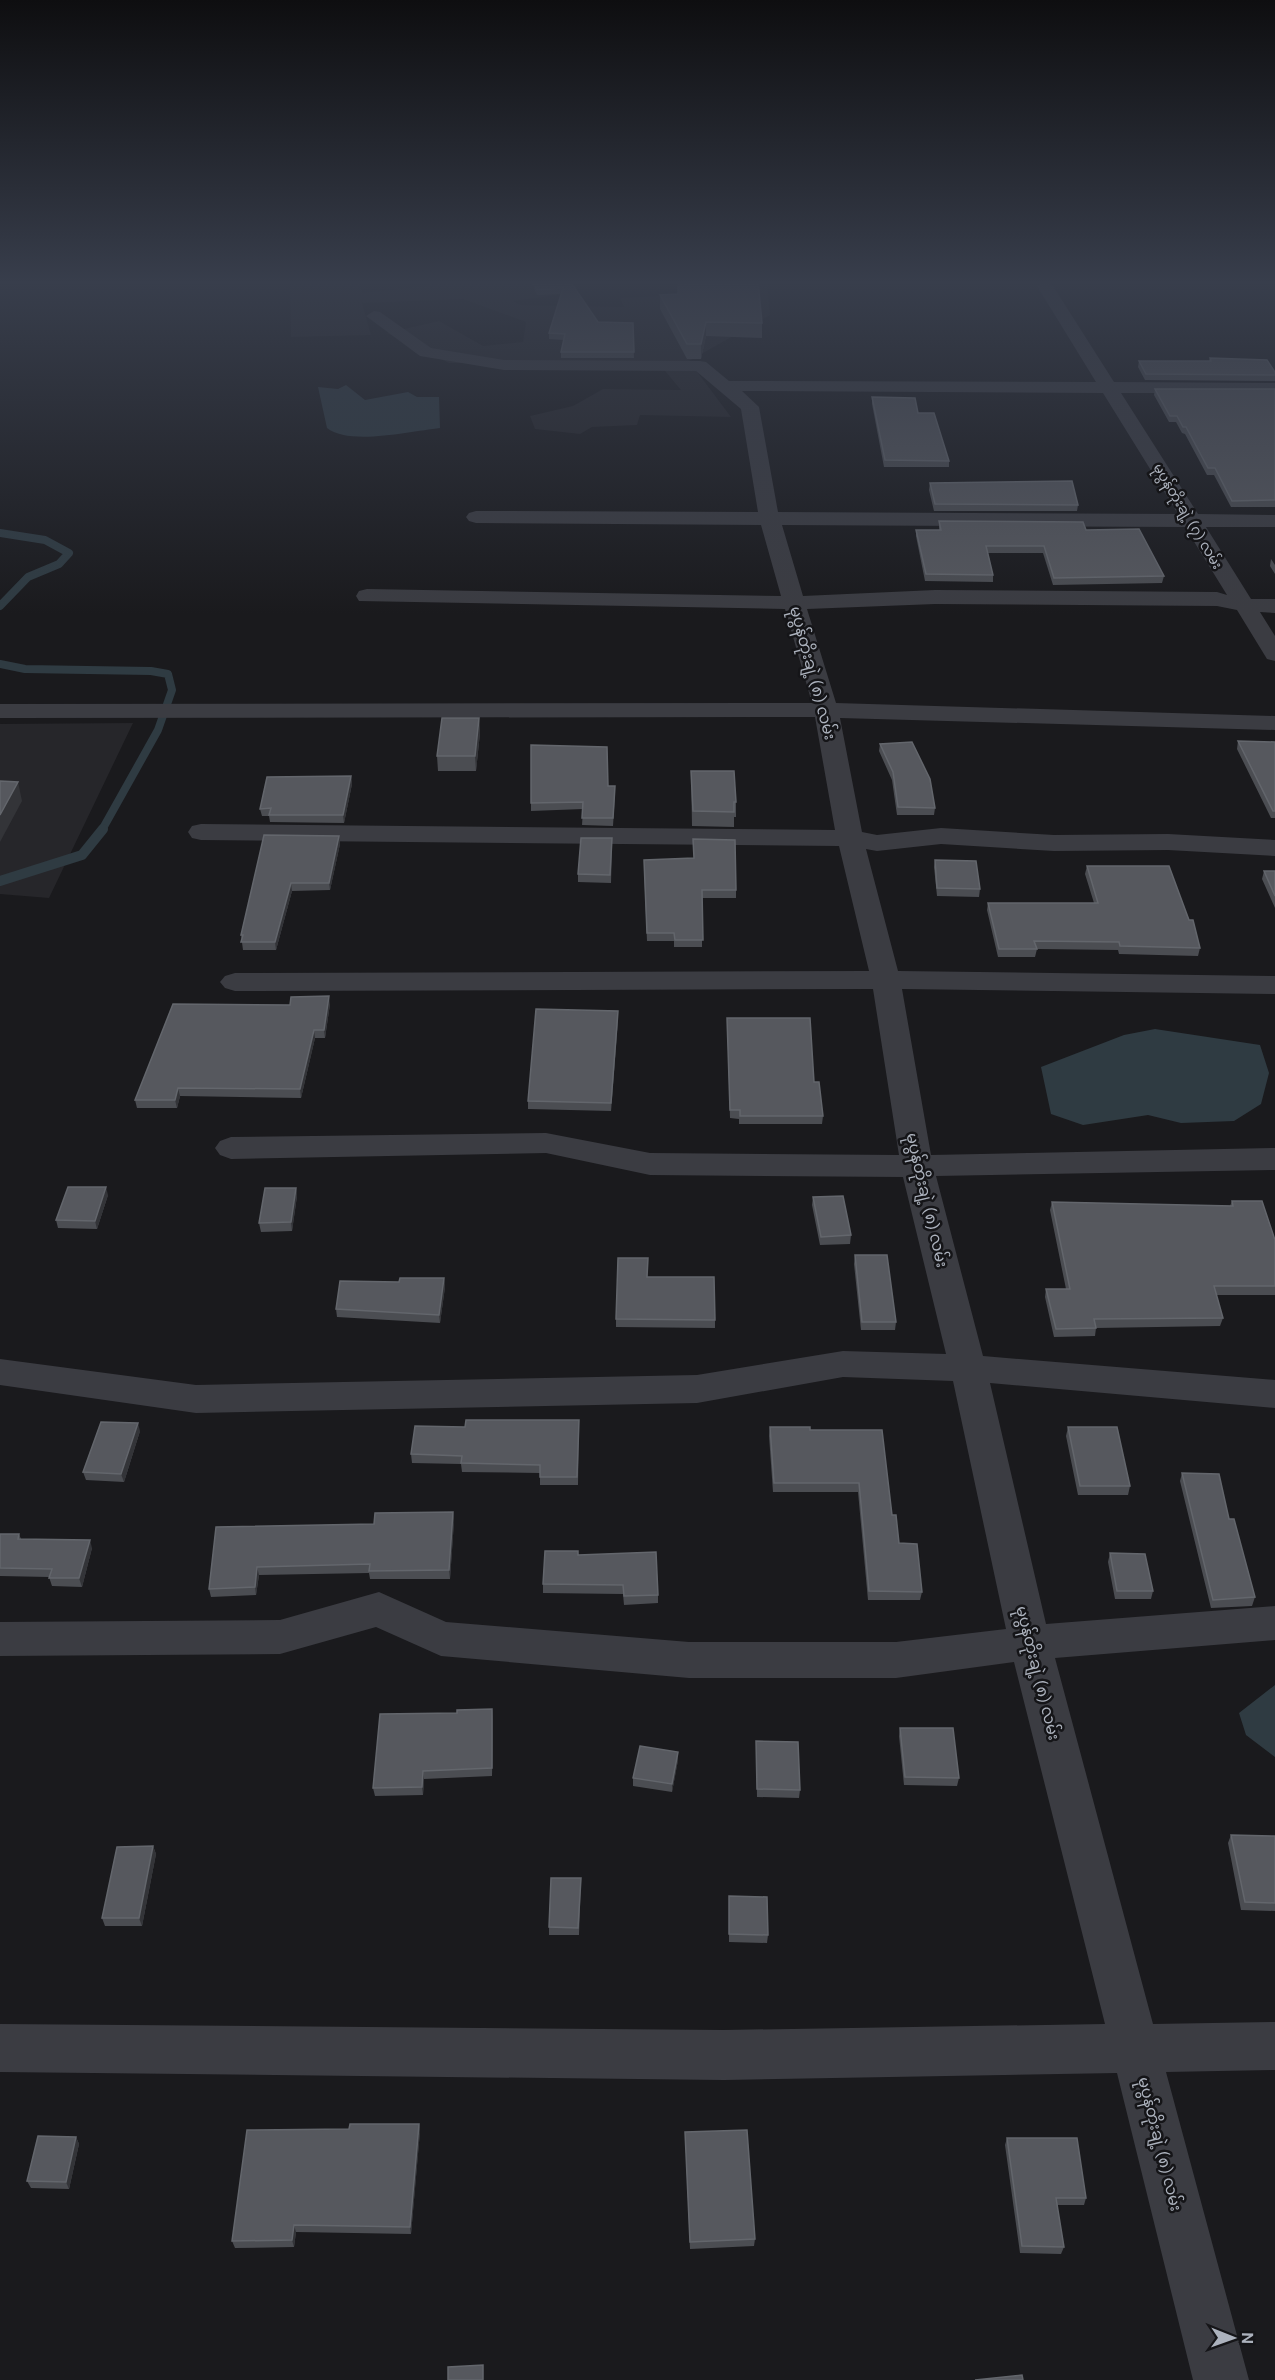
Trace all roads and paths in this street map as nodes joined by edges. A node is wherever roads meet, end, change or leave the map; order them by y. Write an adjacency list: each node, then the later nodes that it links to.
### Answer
1 (734, 392): 4 (street, မုပွန်တိုးချဲ့ (၈) လမ်း)
2 (1112, 392): 5 (street, မုပွန်တိုးချဲ့ (၇) လမ်း)
3 (476, 518): 4 (street)
4 (769, 518): 5 (street); 8 (street, မုပွန်တိုးချဲ့ (၈) လမ်း)
5 (1192, 521): 6 (street); 9 (street, မုပွန်တိုးချဲ့ (၇) လမ်း)
6 (1275, 521)
7 (367, 596): 8 (street)
8 (795, 603): 9 (street); 12 (street, မုပွန်တိုးချဲ့ (၈) လမ်း)
9 (1242, 604): 10 (street); 11 (street, မုပွန်တိုးချဲ့ (၇) လမ်း)
10 (1275, 606)
11 (1275, 654)
12 (826, 710): 13 (street); 14 (street); 16 (street, မုပွန်တိုးချဲ့ (၈) လမ်း)
13 (3, 721)
14 (1275, 723)
15 (201, 832): 16 (street)
16 (850, 838): 17 (street); 18 (street, မုပွန်တိုးချဲ့ (၈) လမ်း)
17 (1275, 848)
18 (886, 980): 19 (street); 20 (street); 23 (street, မုပွန်တိုးချဲ့ (၈) လမ်း)
19 (235, 982)
20 (1275, 985)
21 (231, 1148): 23 (street)
22 (1275, 1159): 23 (street)
23 (917, 1166): 24 (street, မုပွန်တိုးချဲ့ (၈) လမ်း)
24 (968, 1368): 25 (street); 26 (street); 29 (street, မုပွန်တိုးချဲ့ (၈) လမ်း)
25 (0, 1372)
26 (1275, 1394)
27 (1275, 1623): 29 (street)
28 (0, 1639): 29 (street)
29 (1030, 1643): 32 (street, မုပွန်တိုးချဲ့ (၈) လမ်း)
30 (1275, 2046): 32 (street)
31 (0, 2048): 32 (street)
32 (1135, 2050): 33 (street, မုပွန်တိုးချဲ့ (၈) လမ်း)
33 (1221, 2380)

